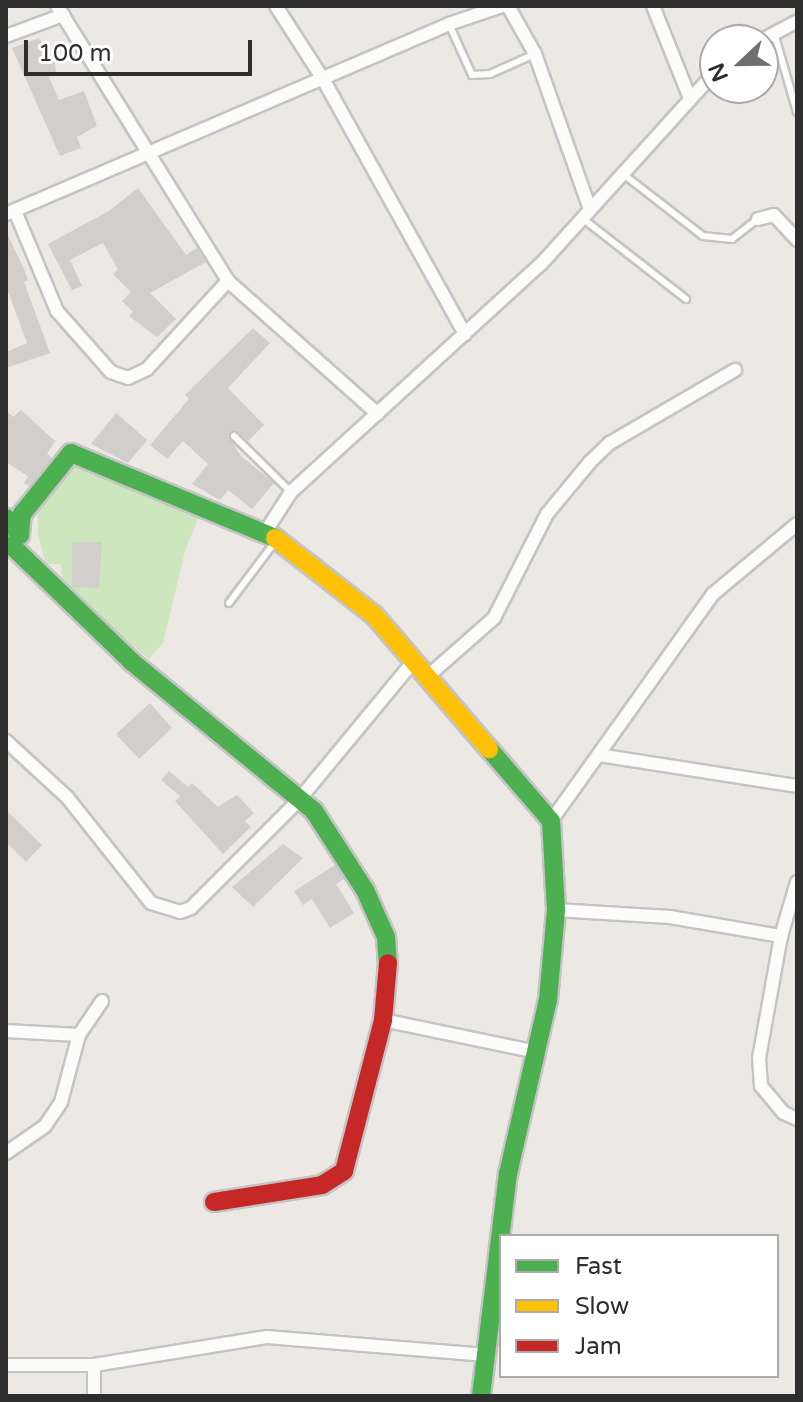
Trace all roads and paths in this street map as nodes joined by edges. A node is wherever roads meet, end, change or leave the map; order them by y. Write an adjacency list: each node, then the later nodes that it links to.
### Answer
1 (276, 6): 11 (street)
2 (505, 6): 6 (street); 10 (street)
3 (653, 6): 13 (street)
4 (60, 11): 8 (street); 15 (street)
5 (797, 21): 7 (street)
6 (449, 24): 10 (lane); 11 (street)
7 (779, 30)
8 (6, 36)
9 (779, 50): 14 (lane)
10 (535, 54): 18 (street)
11 (323, 79): 15 (street); 23 (street)
12 (699, 87): 13 (street)
13 (689, 96): 16 (street)
14 (797, 112)
15 (149, 155): 17 (street); 21 (street)
16 (622, 173): 18 (street); 19 (lane)
17 (11, 213): 21 (street)
18 (586, 213): 22 (lane); 23 (street)
19 (758, 219): 20 (street)
20 (797, 240)
21 (228, 281): 25 (street)
22 (686, 299)
23 (465, 334): 25 (street)
24 (735, 370): 34 (street)
25 (378, 414): 27 (street)
26 (234, 436): 27 (lane)
27 (291, 492): 30 (street)
28 (6, 518): 31 (street)
29 (797, 524): 36 (street)
30 (272, 534): 31 (street); 32 (lane); 33 (street)
31 (12, 544): 38 (street)
32 (229, 603)
33 (413, 662): 34 (street); 38 (street)
34 (427, 677): 39 (street)
35 (6, 741): 38 (street)
36 (599, 755): 37 (street); 39 (street)
37 (797, 786)
38 (298, 801): 45 (street)
39 (551, 821): 42 (street)
40 (797, 882): 41 (street)
41 (794, 904): 43 (street)
42 (556, 910): 43 (street); 48 (street)
43 (781, 936): 49 (street)
44 (102, 1001): 47 (street)
45 (383, 1020): 48 (street); 51 (street)
46 (6, 1031): 47 (street)
47 (79, 1035): 50 (street)
48 (537, 1052): 52 (street)
49 (797, 1119)
50 (6, 1153)
51 (214, 1202)
52 (503, 1234)
53 (499, 1280): 54 (street)
54 (497, 1304): 55 (street)
55 (486, 1355): 57 (street); 59 (street)
56 (6, 1365): 57 (street)
57 (94, 1365): 58 (street)
58 (94, 1396)
59 (481, 1396)

